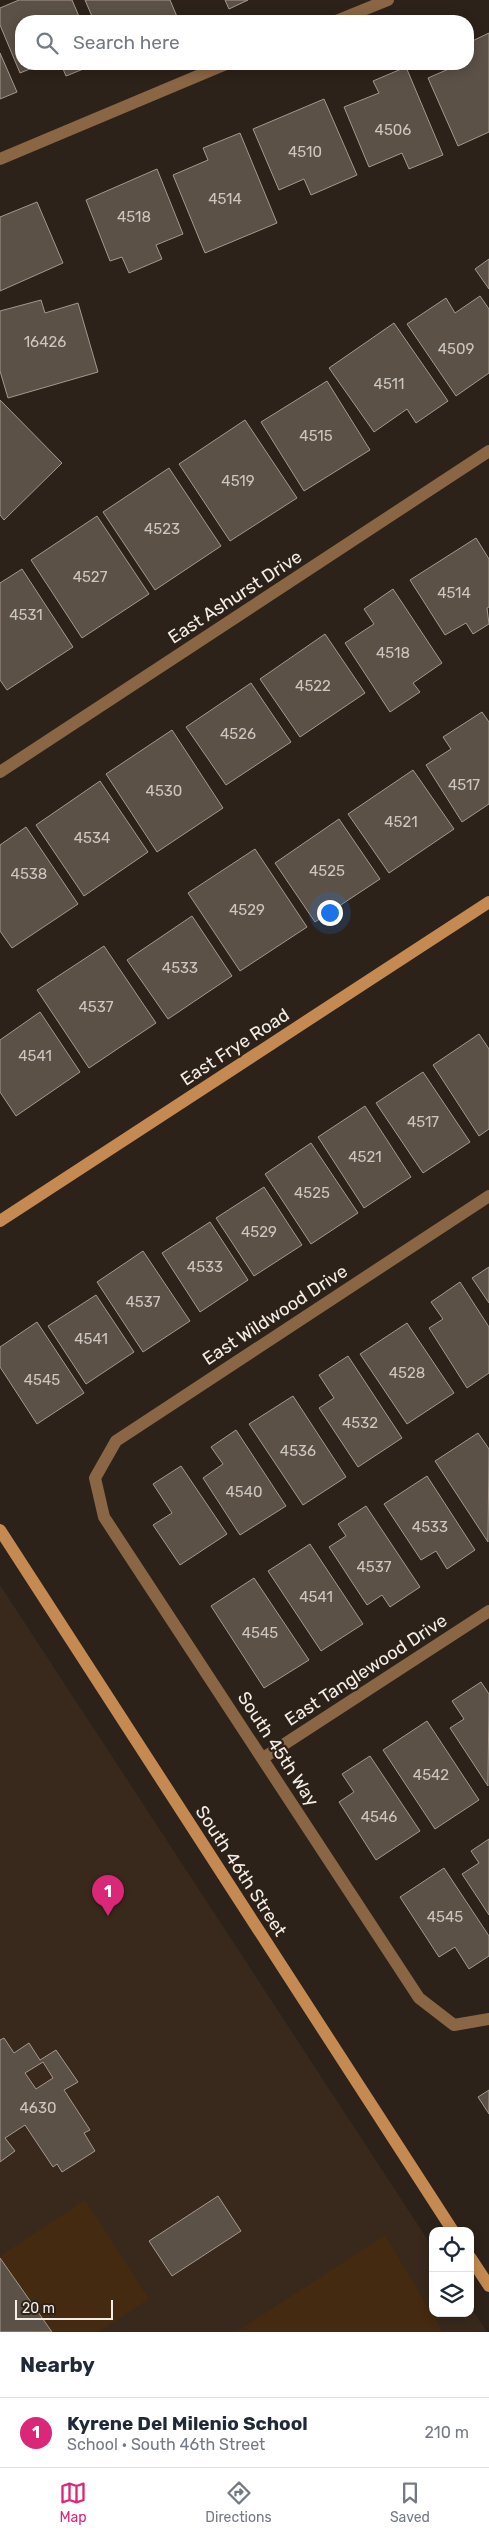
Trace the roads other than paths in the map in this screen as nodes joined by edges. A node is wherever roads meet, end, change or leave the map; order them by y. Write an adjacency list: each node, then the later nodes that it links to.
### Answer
1 (388, 0): 2 (street)
2 (351, 15)
3 (212, 70): 4 (street)
4 (0, 159)
5 (489, 451): 6 (street, East Ashurst Drive)
6 (0, 772)
7 (489, 902): 9 (street, East Frye Road)
8 (489, 1196): 10 (street, East Wildwood Drive)
9 (0, 1221)
10 (95, 1478): 13 (street, South 45th Way)
11 (0, 1530): 15 (street, South 46th Street)
12 (489, 1611): 13 (street, East Tanglewood Drive)
13 (263, 1758): 14 (street, South 45th Way)
14 (489, 2019)
15 (451, 2227)
16 (474, 2263): 17 (street)
17 (489, 2286)

